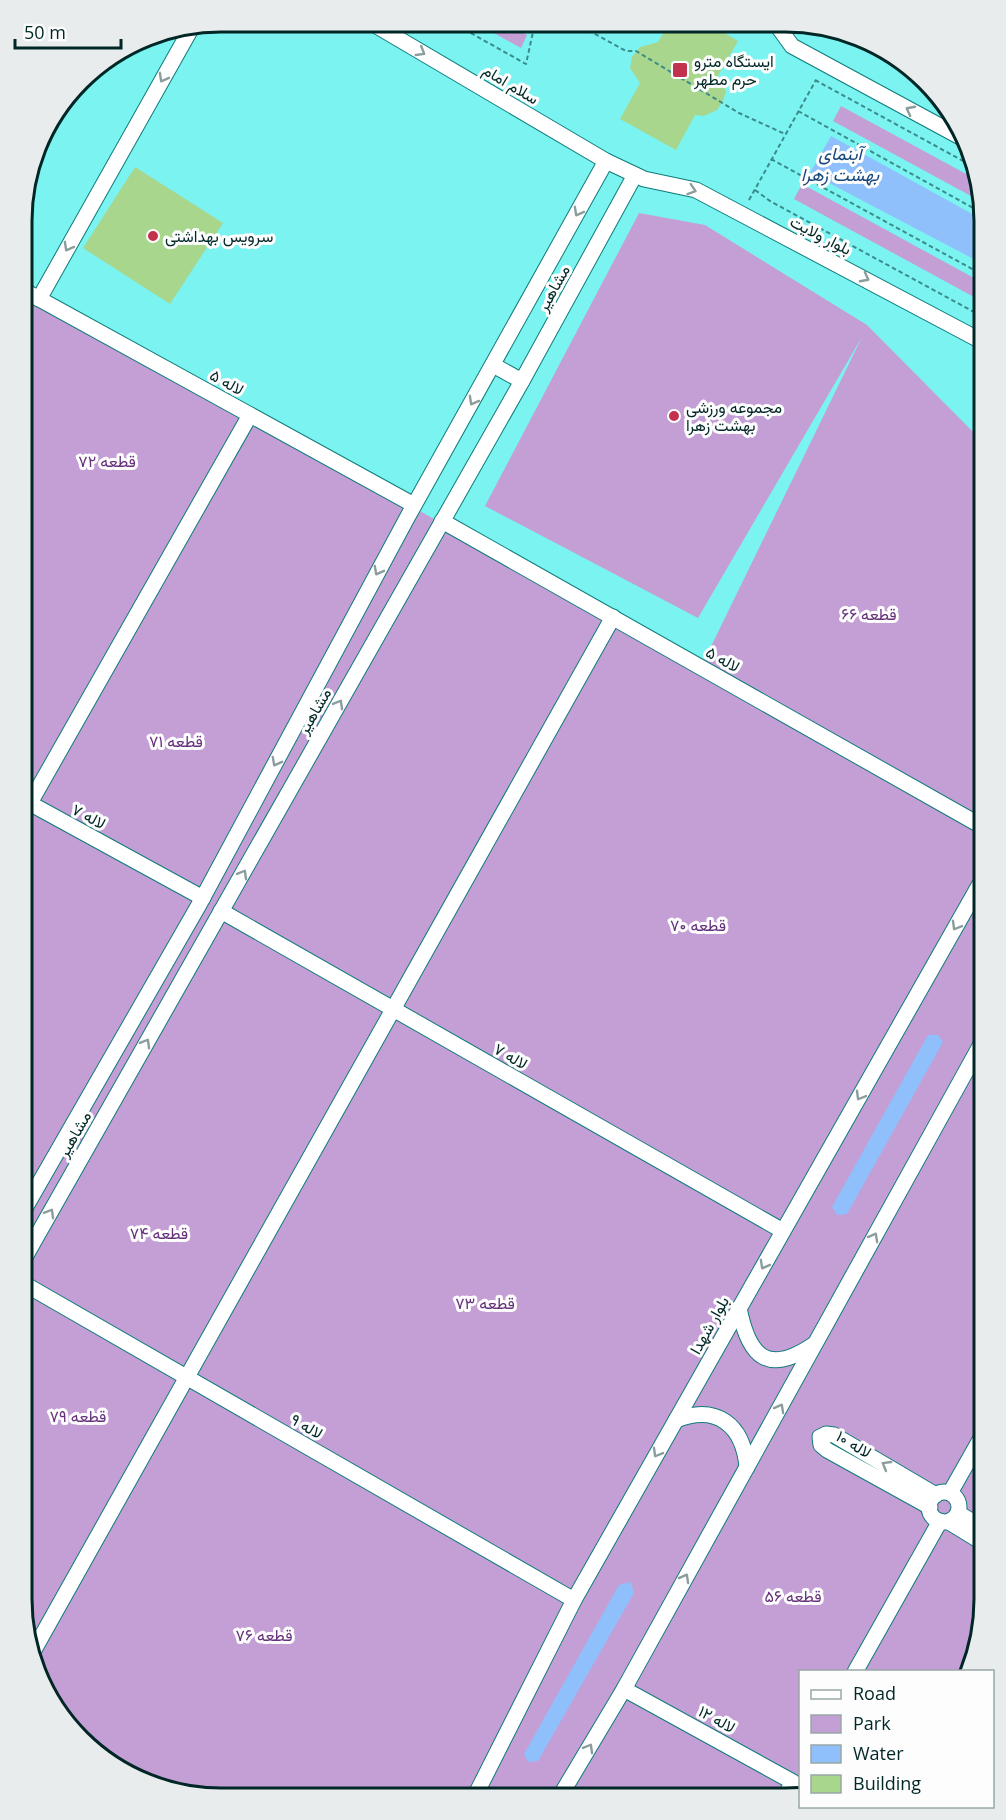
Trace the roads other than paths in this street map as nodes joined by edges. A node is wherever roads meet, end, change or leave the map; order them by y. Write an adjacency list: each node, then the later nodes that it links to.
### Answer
1 (387, 32): 5 (street, سلام امام, one-way to 5)
2 (782, 32): 4 (street, one-way to 2)
3 (188, 35): 8 (street, one-way to 8)
4 (953, 133)
5 (606, 161): 6 (street, سلام امام); 10 (street, مشاهیر, one-way to 10)
6 (636, 175): 9 (street, بلوار ولایت, one-way to 9); 11 (street, مشاهیر)
7 (32, 295): 8 (street, لاله ۵)
8 (39, 299): 12 (street, لاله ۵)
9 (974, 337)
10 (493, 365): 11 (street); 13 (street, مشاهیر, one-way to 13)
11 (522, 381): 14 (street, مشاهیر)
12 (250, 415): 13 (street, لاله ۵); 16 (street)
13 (414, 505): 20 (street, مشاهیر, one-way to 20)
14 (442, 521): 15 (street, لاله ۵); 21 (street, مشاهیر, one-way to 14)
15 (613, 617): 18 (street, لاله ۵); 22 (street)
16 (32, 792)
17 (32, 805): 20 (street, لاله ۷)
18 (974, 822)
19 (974, 894): 25 (street, بلوار شهدا, one-way to 25)
20 (203, 898): 24 (street, مشاهیر)
21 (221, 911): 22 (street, لاله ۷); 26 (street, مشاهیر, one-way to 21)
22 (393, 1010): 25 (street, لاله ۷); 30 (street)
23 (974, 1062): 29 (street, one-way to 23)
24 (32, 1196)
25 (783, 1231): 28 (street, بلوار شهدا, one-way to 28)
26 (32, 1245)
27 (32, 1288): 30 (street, لاله ۹)
28 (739, 1308): 29 (street); 31 (street, بلوار شهدا)
29 (815, 1344): 33 (street, one-way to 29)
30 (187, 1378): 38 (street, لاله ۹); 39 (street)
31 (676, 1420): 33 (street); 38 (street, بلوار شهدا, one-way to 38)
32 (974, 1447): 34 (street)
33 (747, 1467): 41 (street, one-way to 33)
34 (938, 1498): 34 (street, لاله ۱۰, one-way to 34); 35 (street); 35 (street)
35 (949, 1519): 36 (street); 37 (street); 40 (street)
36 (974, 1526)
37 (974, 1536)
38 (574, 1600): 42 (street, بلوار شهدا)
39 (37, 1644)
40 (856, 1670)
41 (624, 1689): 43 (street, one-way to 41); 44 (street, لاله ۱۲)
42 (479, 1788)
43 (566, 1788)
44 (789, 1788)

